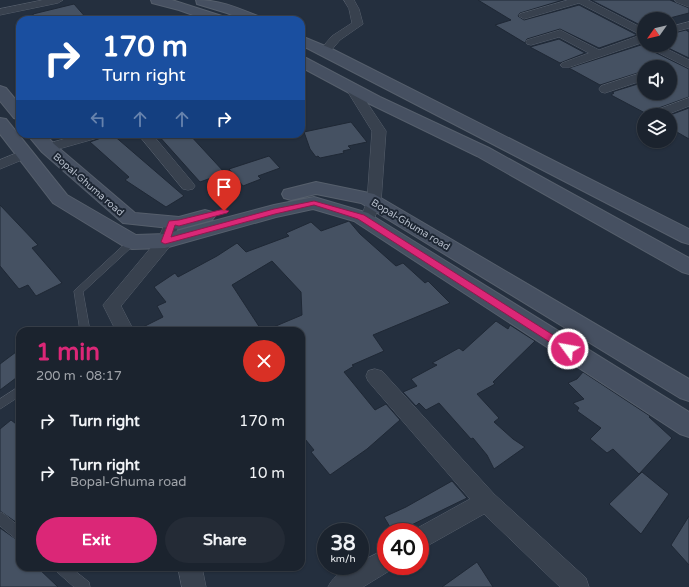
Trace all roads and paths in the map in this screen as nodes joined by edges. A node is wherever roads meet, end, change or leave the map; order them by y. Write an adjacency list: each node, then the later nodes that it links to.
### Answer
1 (58, 0): 8 (street)
2 (157, 0): 9 (street)
3 (199, 0): 10 (street)
4 (349, 0): 18 (street)
5 (580, 0): 11 (street); 14 (street)
6 (680, 0): 7 (street)
7 (689, 4)
8 (0, 12)
9 (209, 16)
10 (246, 16)
11 (524, 16)
12 (689, 25): 13 (street)
13 (677, 28)
14 (637, 34)
15 (637, 40): 20 (street)
16 (305, 42): 18 (street)
17 (530, 42): 20 (street)
18 (325, 51): 40 (street)
19 (663, 52): 22 (street)
20 (598, 54): 23 (street)
21 (305, 63): 25 (street)
22 (686, 64)
23 (566, 65)
24 (637, 78): 26 (street)
25 (352, 89): 38 (street); 42 (street)
26 (605, 89)
27 (0, 91): 30 (street)
28 (689, 102): 29 (street)
29 (673, 108)
30 (16, 110)
31 (0, 123): 35 (street)
32 (65, 138): 34 (street)
33 (148, 138): 37 (street)
34 (42, 141): 39 (street, Bopal-Ghuma road)
35 (24, 154): 36 (street); 41 (street)
36 (0, 165)
37 (188, 186)
38 (371, 212): 39 (street); 46 (street, Bopal-Ghuma road); 49 (street)
39 (168, 232): 41 (street); 44 (street)
40 (689, 237)
41 (132, 242): 43 (lane)
42 (689, 267)
43 (84, 327)
44 (123, 327)
45 (376, 376): 50 (street)
46 (689, 391)
47 (16, 393): 48 (lane)
48 (0, 405)
49 (689, 426)
50 (486, 501): 53 (street); 60 (street)
51 (0, 518): 52 (lane)
52 (16, 532)
53 (429, 535)
54 (377, 565): 59 (street)
55 (65, 571): 57 (lane)
56 (191, 571): 58 (street)
57 (84, 587)
58 (194, 587)
59 (340, 587)
60 (577, 587)

